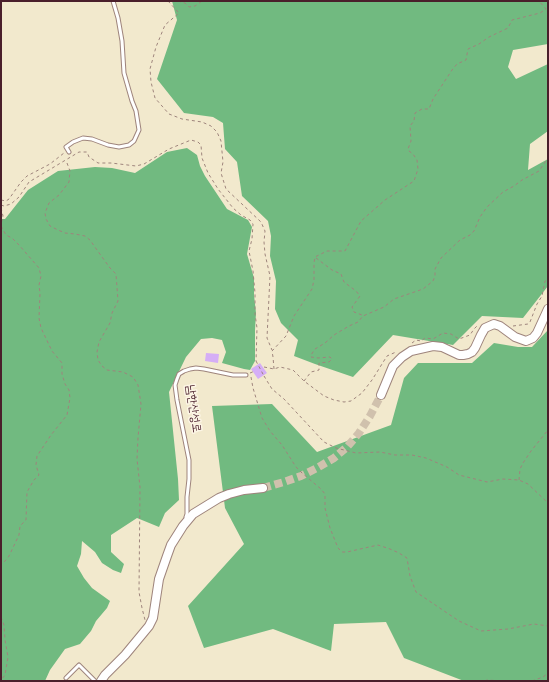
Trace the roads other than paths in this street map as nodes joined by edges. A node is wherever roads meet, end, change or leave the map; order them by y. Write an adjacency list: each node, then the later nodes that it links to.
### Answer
1 (113, 1): 2 (lane)
2 (69, 152)
3 (548, 309): 5 (main road)
4 (246, 375): 7 (lane, 남한산성로)
5 (381, 395)
6 (263, 488): 7 (main road, 남한산성로)
7 (183, 526): 10 (main road, 남한산성로)
8 (66, 678): 9 (lane)
9 (95, 681)
10 (101, 681)

